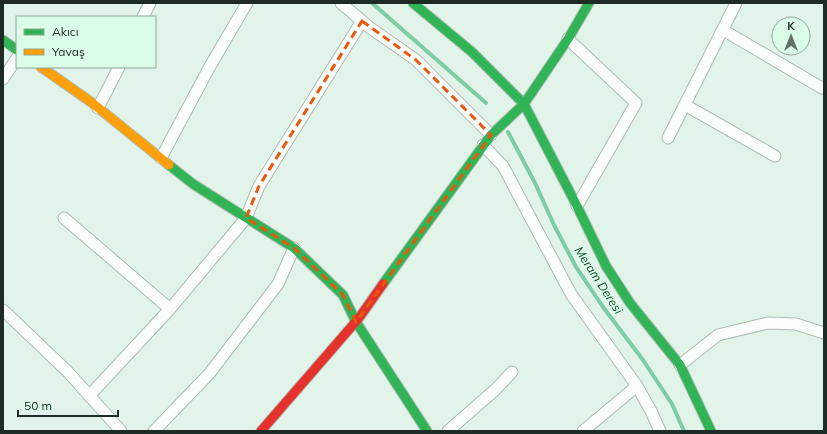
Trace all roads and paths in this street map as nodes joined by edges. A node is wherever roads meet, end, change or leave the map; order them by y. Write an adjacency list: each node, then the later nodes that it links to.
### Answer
1 (150, 3): 7 (street)
2 (247, 3): 25 (street)
3 (341, 3): 8 (street)
4 (413, 3): 18 (street)
5 (736, 3): 9 (street)
6 (585, 5): 10 (street)
7 (144, 16)
8 (362, 21): 21 (street); 28 (street)
9 (723, 30): 17 (street); 19 (street)
10 (568, 39): 18 (street); 26 (street)
11 (3, 40): 12 (street)
12 (16, 49)
13 (16, 60): 16 (street)
14 (42, 68): 20 (street)
15 (118, 68): 20 (street)
16 (3, 79)
17 (822, 88)
18 (524, 104): 21 (street); 26 (street)
19 (685, 105): 22 (street); 24 (street)
20 (98, 108): 25 (street)
21 (491, 135): 23 (street)
22 (668, 138)
23 (483, 145): 32 (street); 36 (street)
24 (775, 156)
25 (161, 158): 28 (street)
26 (577, 206): 34 (street)
27 (64, 218): 30 (street)
28 (246, 218): 29 (street); 30 (street)
29 (294, 248): 32 (street); 39 (street)
30 (170, 309): 37 (street)
31 (3, 310): 37 (street)
32 (356, 322): 40 (street); 41 (street)
33 (824, 334): 34 (street)
34 (680, 366): 45 (street)
35 (512, 372): 42 (street)
36 (637, 386): 43 (street); 44 (street)
37 (89, 396): 38 (street)
38 (121, 431)
39 (154, 431)
40 (261, 431)
41 (427, 431)
42 (448, 431)
43 (583, 431)
44 (660, 431)
45 (711, 431)

